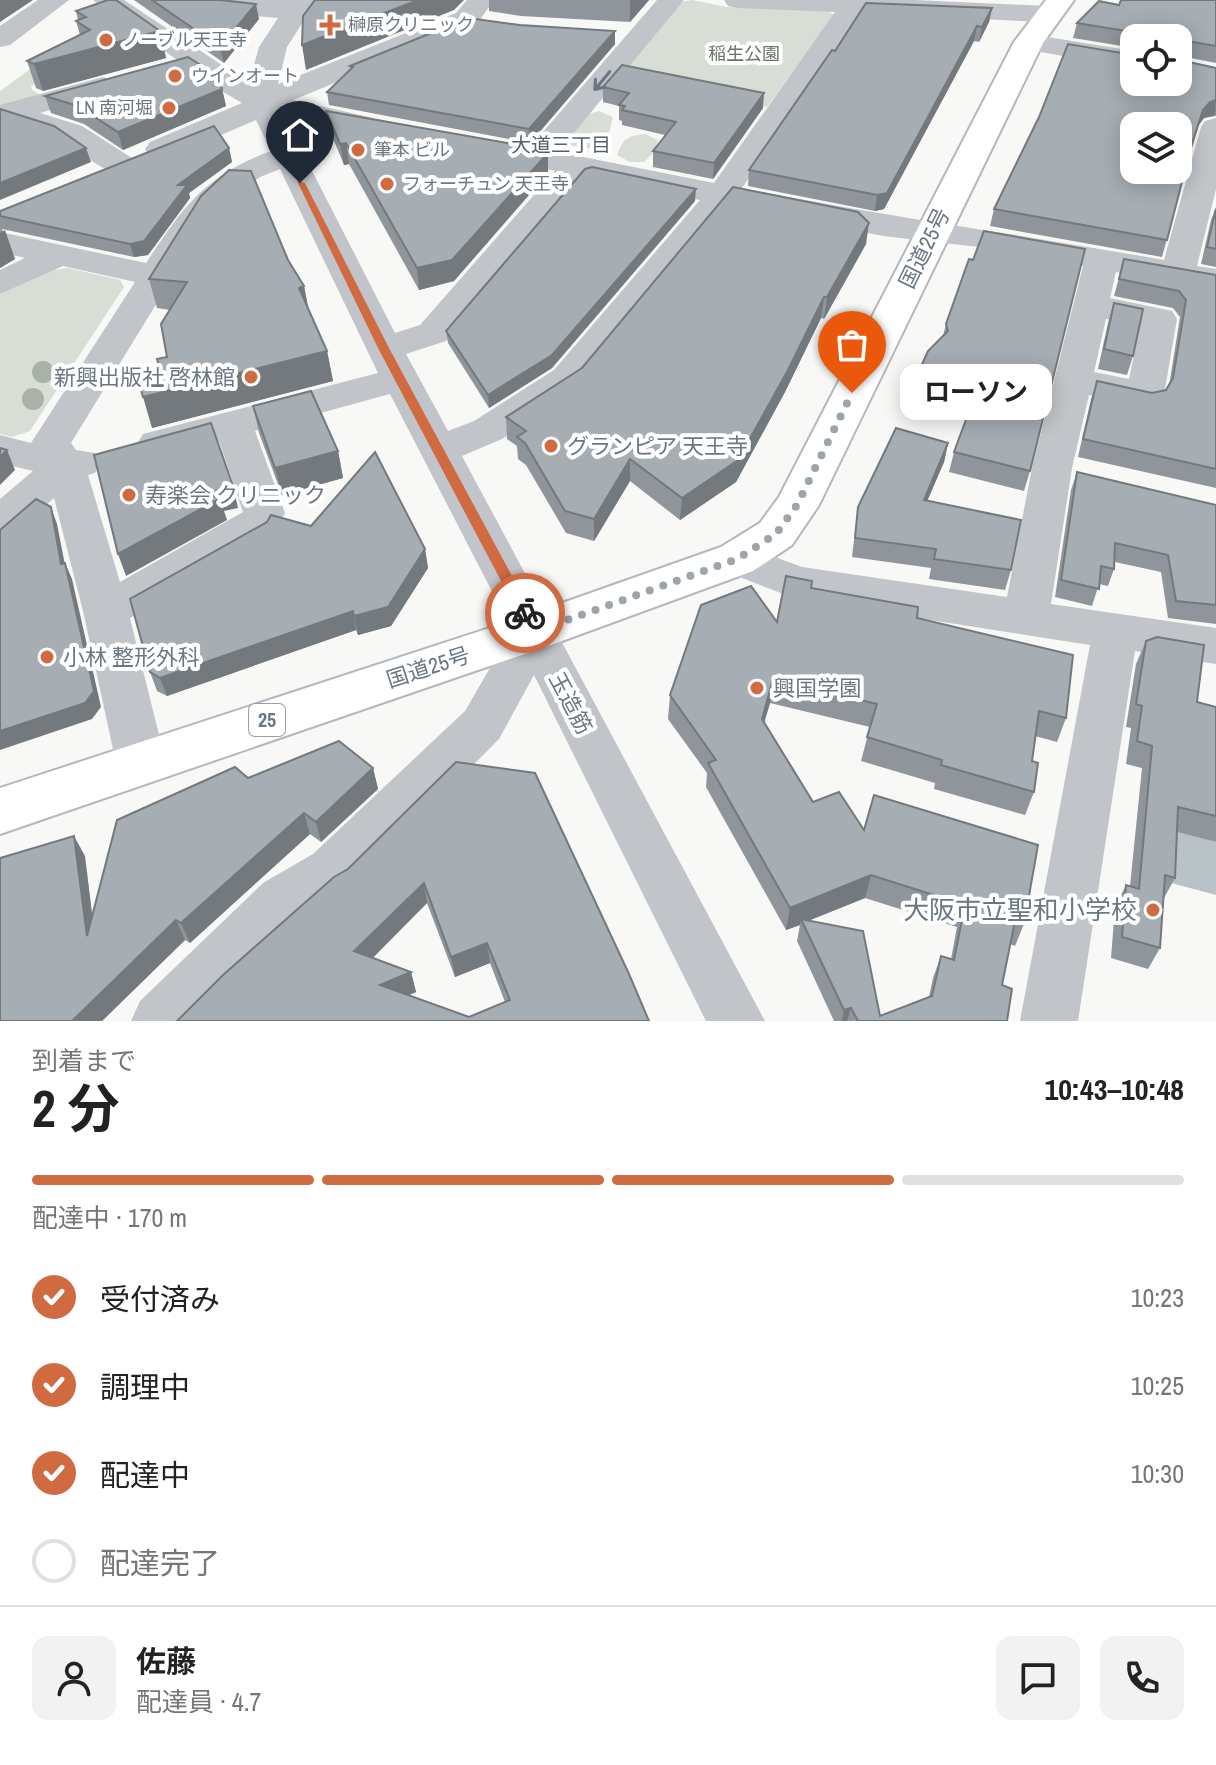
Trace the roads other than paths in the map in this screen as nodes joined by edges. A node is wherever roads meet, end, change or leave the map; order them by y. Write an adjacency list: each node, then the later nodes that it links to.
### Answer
1 (56, 0): 11 (street)
2 (206, 0): 6 (street)
3 (671, 0): 22 (street, one-way to 22)
4 (737, 0): 7 (street)
5 (113, 2): 13 (street)
6 (300, 6): 16 (street, 玉造筋)
7 (853, 6): 9 (street); 26 (street)
8 (474, 9): 10 (street); 16 (street)
9 (1045, 18): 12 (street); 27 (highway, 国道25号 / 25)
10 (499, 24)
11 (0, 39)
12 (1120, 53)
13 (197, 61): 14 (street); 16 (street)
14 (168, 69)
15 (124, 81): 17 (street)
16 (262, 102): 19 (street); 21 (street, 玉造筋); 23 (street)
17 (11, 121): 23 (street)
18 (1216, 127): 31 (street)
19 (418, 135)
20 (463, 143): 22 (street)
21 (286, 156): 32 (street); 36 (street, 玉造筋)
22 (538, 157): 24 (street)
23 (116, 161): 25 (street)
24 (578, 164): 26 (street); 36 (street)
25 (75, 174)
26 (723, 193): 27 (street); 40 (street)
27 (932, 232): 30 (street); 43 (highway, 国道25号 / 25)
28 (0, 242): 29 (street)
29 (56, 256): 32 (street); 34 (street)
30 (1102, 258): 31 (street); 35 (street)
31 (1178, 273): 33 (street)
32 (156, 276): 41 (street)
33 (1216, 280)
34 (0, 283)
35 (1091, 305): 37 (street); 37 (street)
36 (392, 364): 38 (street); 40 (street, 玉造筋)
37 (1073, 379): 45 (street)
38 (233, 423): 41 (street); 44 (street)
39 (0, 449): 41 (street)
40 (439, 450): 47 (street, 玉造筋)
41 (65, 465): 42 (street); 44 (street)
42 (0, 523)
43 (737, 559): 45 (street); 47 (highway, 国道25号 / 25)
44 (106, 611): 49 (street)
45 (1026, 617): 46 (street)
46 (1115, 631): 48 (street); 53 (street)
47 (534, 632): 49 (highway, 国道25号 / 25); 51 (street); 52 (street, 玉造筋)
48 (1216, 646)
49 (141, 763): 50 (highway, 国道25号 / 25)
50 (0, 811)
51 (160, 1021)
52 (736, 1021)
53 (1049, 1021)

